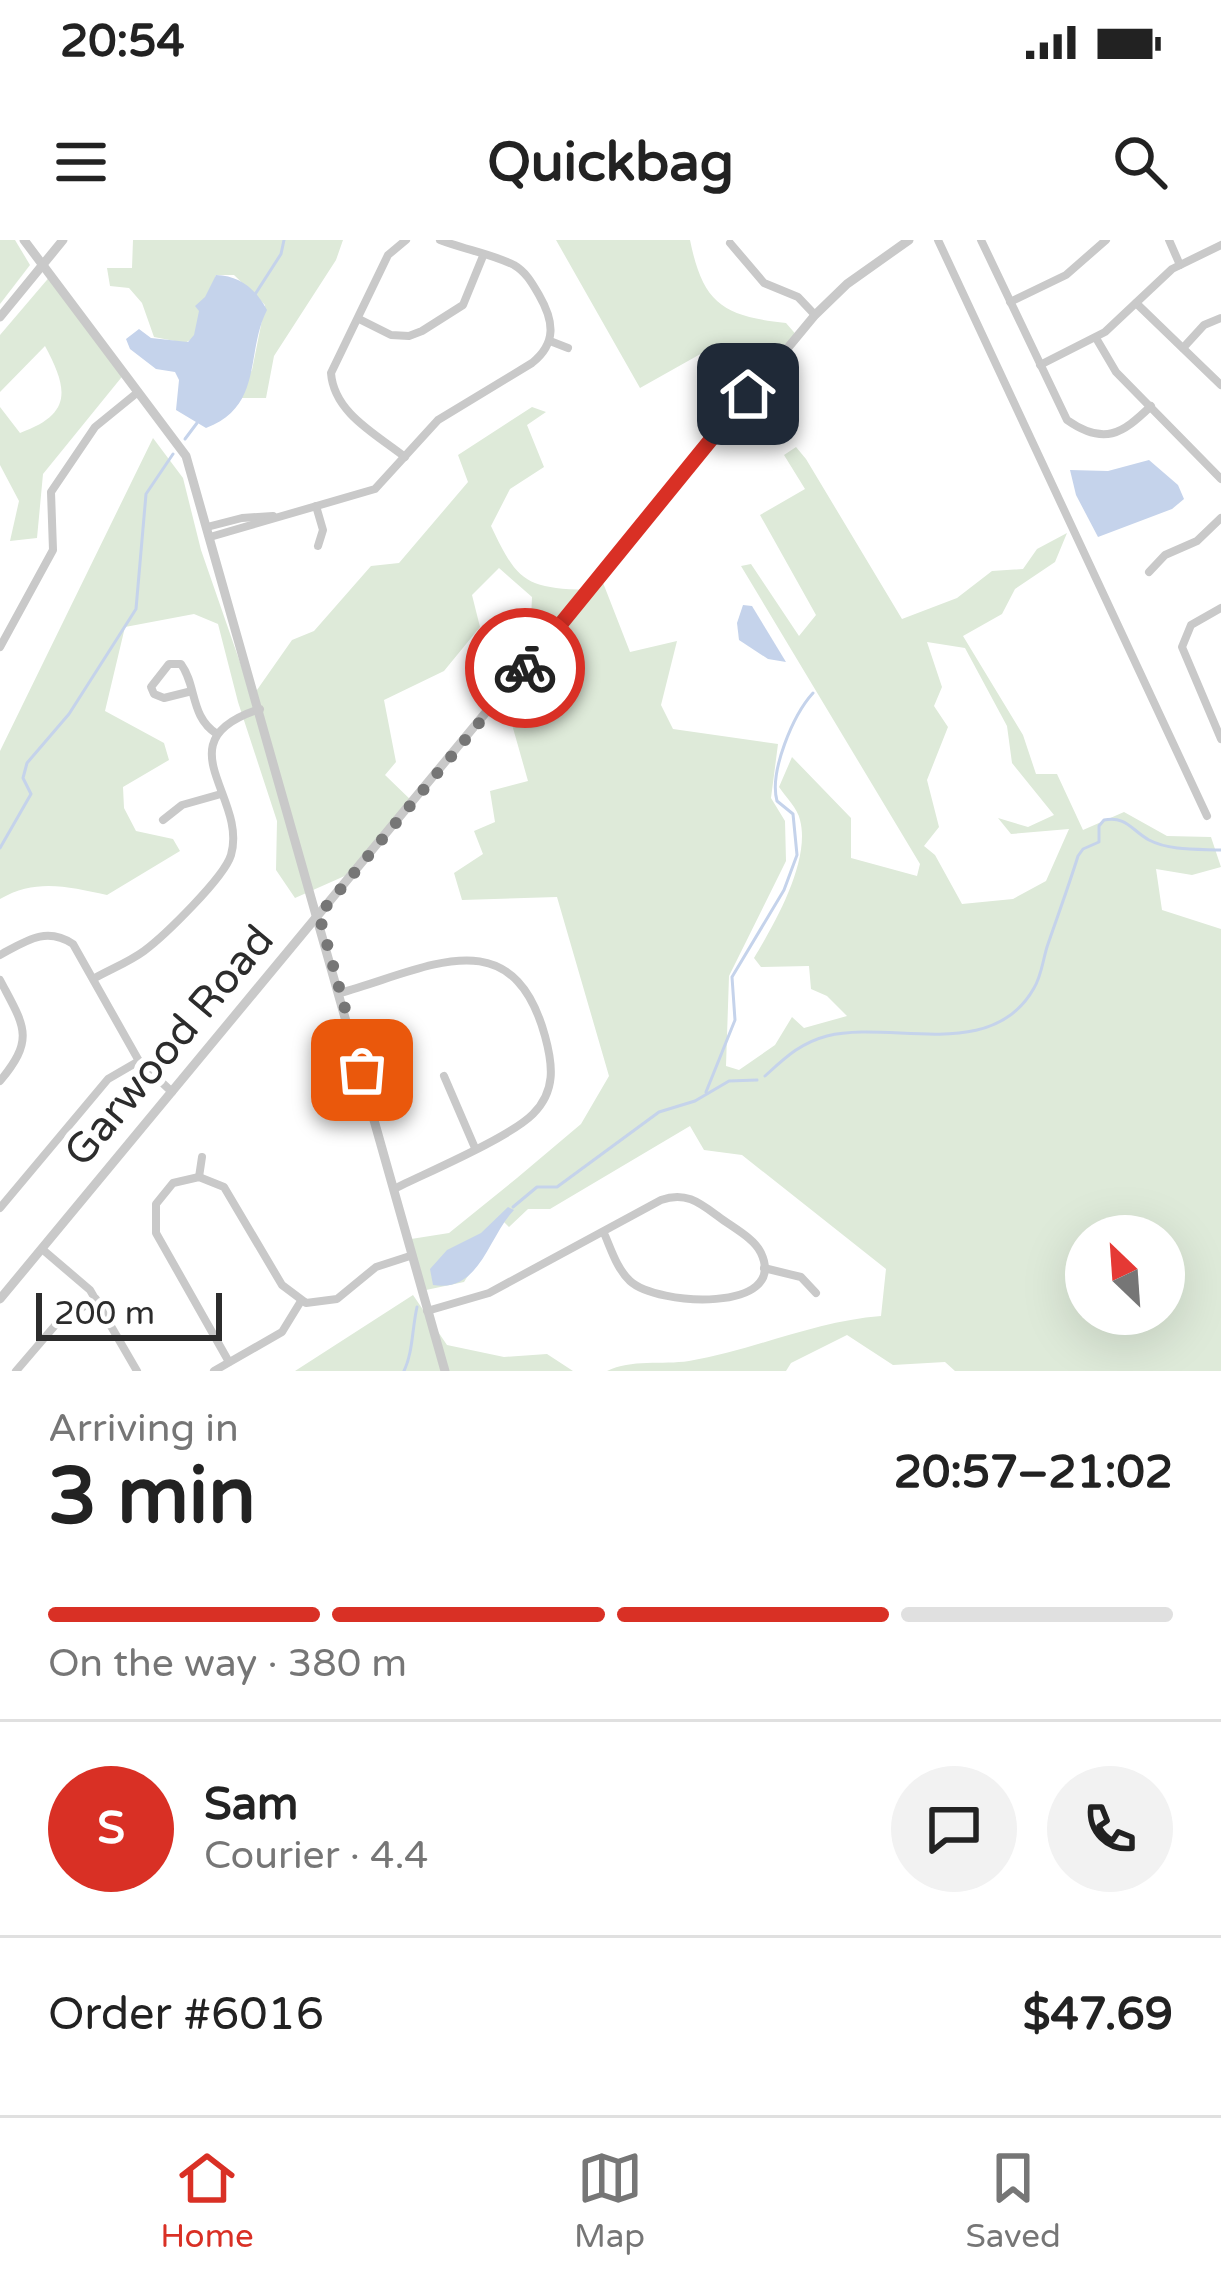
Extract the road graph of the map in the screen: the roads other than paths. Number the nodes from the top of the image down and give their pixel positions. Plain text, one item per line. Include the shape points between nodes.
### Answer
1 (24, 240) edge
2 (63, 240) edge
3 (406, 240) edge
4 (440, 240) edge
5 (909, 240) edge
6 (938, 240) edge
7 (1106, 240) edge
8 (1168, 240) edge
9 (985, 242) edge
10 (730, 243) dead end
11 (1221, 245) edge
12 (483, 256) junction
13 (44, 263) junction
14 (1180, 265) junction
15 (1010, 302) junction
16 (1136, 303) junction
17 (815, 315) junction
18 (0, 316) edge
19 (1221, 318) edge
20 (358, 319) junction
21 (1096, 338) junction
22 (550, 341) junction
23 (568, 348) dead end
24 (1183, 348) junction
25 (1040, 365) junction
26 (1221, 385) edge
27 (138, 392) junction
28 (1150, 406) junction
29 (405, 457) junction
30 (1221, 479) edge
31 (316, 506) junction
32 (1221, 518) edge
33 (208, 532) junction
34 (318, 546) dead end
35 (1149, 572) dead end
36 (1221, 608) edge
37 (0, 647) edge
38 (192, 691) junction
39 (260, 709) junction
40 (217, 734) junction
41 (1221, 739) edge
42 (221, 794) junction
43 (1207, 816) dead end
44 (163, 820) dead end
45 (319, 915) junction
46 (0, 955) edge
47 (95, 978) junction
48 (0, 980) edge
49 (340, 993) junction
50 (139, 1061) junction
51 (444, 1076) dead end
52 (0, 1081) edge
53 (172, 1092) junction
54 (475, 1148) junction
55 (202, 1157) dead end
56 (200, 1177) junction
57 (394, 1189) junction
58 (0, 1208) edge
59 (604, 1233) junction
60 (42, 1249) junction
61 (410, 1256) junction
62 (764, 1268) junction
63 (816, 1293) dead end
64 (0, 1299) edge
65 (96, 1299) junction
66 (301, 1301) junction
67 (427, 1312) junction
68 (229, 1362) junction
69 (16, 1371) edge
70 (137, 1371) edge
71 (214, 1371) edge
72 (445, 1371) edge

1 - 13 street
2 - 13 street
3 - 20 street via 388,255
4 - 12 street
5 - 17 street, Garwood Road
6 - 43 street
7 - 15 street via 1066,275
8 - 14 street
9 - 15 street
10 - 17 street via 764,283 799,297
11 - 14 street
12 - 20 street via 463,305 416,334 391,335
12 - 22 street via 528,277 549,315
13 - 18 street
13 - 27 street
14 - 16 street
15 - 25 street
16 - 21 street
16 - 24 street
17 - 45 street, Garwood Road
19 - 24 street
20 - 29 street via 334,362 333,390
21 - 25 street
21 - 28 street
22 - 23 street
22 - 29 street via 532,363 433,424
24 - 26 street
25 - 28 street via 1059,407 1080,429 1119,433
27 - 33 street via 186,456
27 - 37 street via 95,427 51,492 53,550
28 - 30 street
29 - 31 street via 375,489
31 - 33 street
31 - 34 street
32 - 35 street
33 - 39 street
36 - 41 street via 1191,625 1182,647
38 - 38 street via 175,662 151,690 164,698
38 - 40 street via 201,721
39 - 40 street
39 - 45 street
40 - 42 street via 212,758
42 - 44 street
42 - 47 street via 233,842 226,867 151,945
45 - 49 street
45 - 53 street, Garwood Road
46 - 47 street via 44,934 62,937
47 - 50 street
48 - 52 street via 24,1046
49 - 54 street via 469,960 498,965 522,982 551,1057 550,1086 527,1119
49 - 57 street
50 - 53 street
50 - 58 street via 108,1079
51 - 54 street
53 - 60 street, Garwood Road
54 - 57 street
55 - 56 street
56 - 66 street via 227,1190 282,1285
56 - 68 street via 163,1193 155,1226
57 - 61 street
59 - 62 street via 661,1200 687,1197 755,1245
59 - 62 street via 633,1284 693,1301 746,1292
59 - 67 street via 489,1293
60 - 64 street, Garwood Road
60 - 65 street
61 - 66 street via 376,1267 333,1301
61 - 67 street
62 - 63 street via 801,1277
65 - 69 street via 58,1322
65 - 70 street
66 - 68 street via 282,1332
67 - 72 street
68 - 71 street

